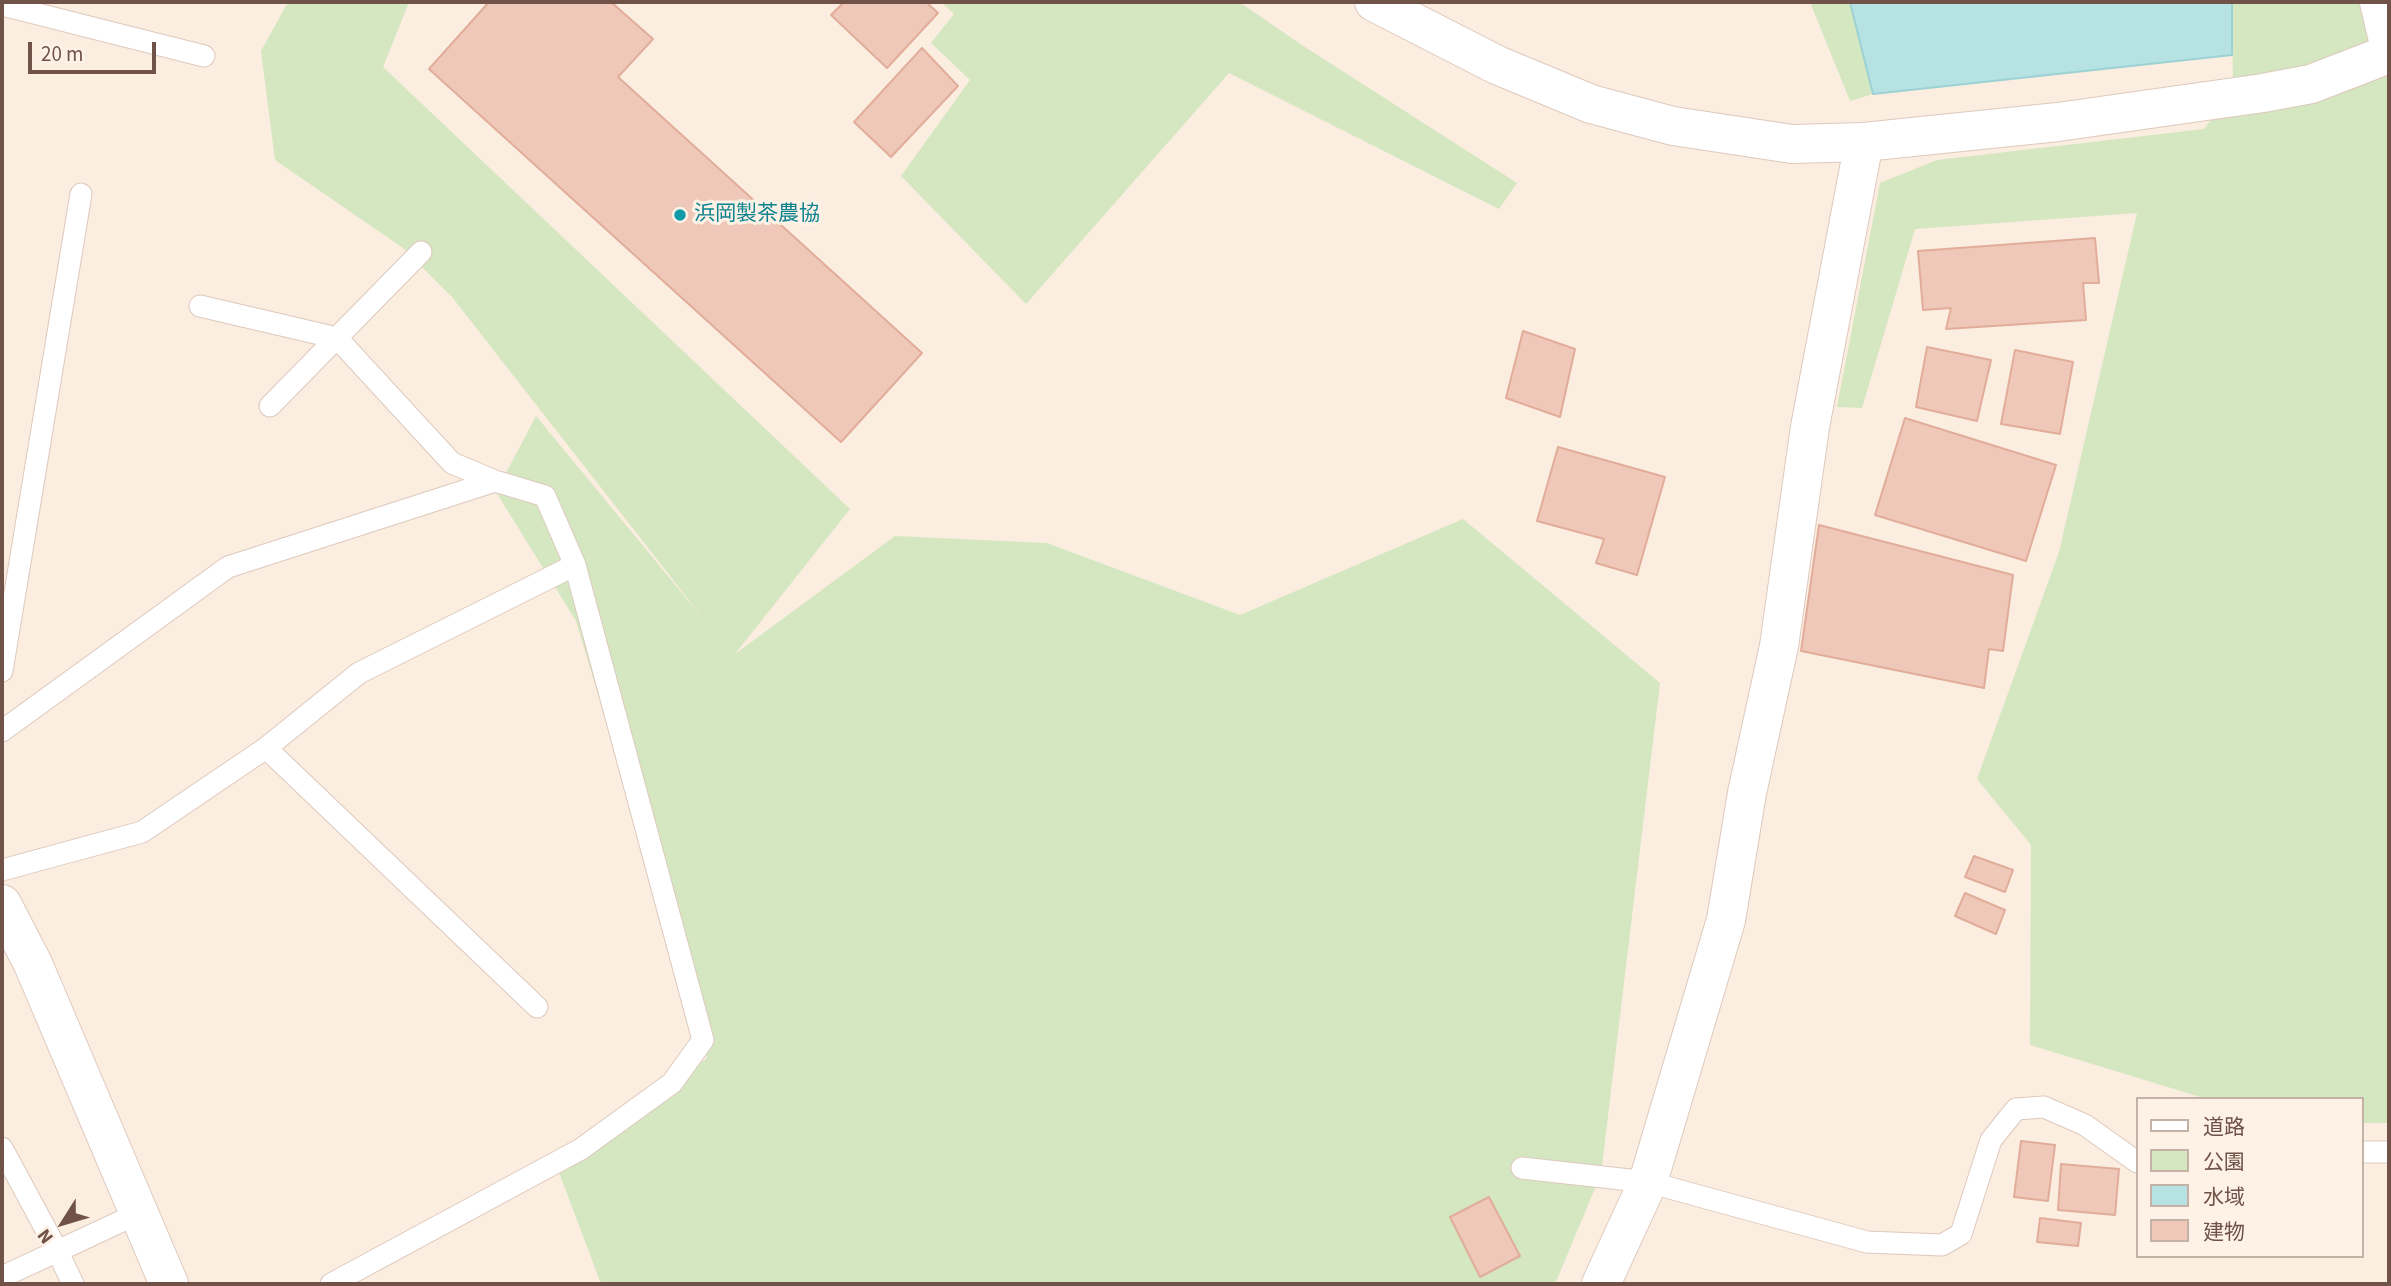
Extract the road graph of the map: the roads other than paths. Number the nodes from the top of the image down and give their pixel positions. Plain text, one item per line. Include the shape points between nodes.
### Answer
1 (1374, 2) edge
2 (2379, 2) edge
3 (2, 5) edge
4 (2389, 44) edge
5 (2389, 54) edge
6 (204, 56) dead end
7 (1864, 142) junction
8 (81, 194) dead end
9 (421, 252) dead end
10 (200, 306) dead end
11 (337, 338) junction
12 (270, 406) dead end
13 (495, 481) junction
14 (575, 565) junction
15 (2, 671) edge
16 (5, 725) edge
17 (266, 748) junction
18 (2, 870) edge
19 (2, 904) edge
20 (2, 936) edge
21 (33, 964) junction
22 (537, 1007) dead end
23 (2, 1148) edge
24 (2363, 1152) edge
25 (2389, 1152) edge
26 (2136, 1161) edge
27 (1522, 1168) dead end
28 (1647, 1182) junction
29 (139, 1213) junction
30 (58, 1252) junction
31 (2, 1277) edge
32 (72, 1284) edge
33 (169, 1284) edge
34 (331, 1284) edge
35 (1601, 1284) edge

1 - 7 street via 1497,65 1591,104 1673,126 1792,144
2 - 4 street
3 - 6 lane
5 - 7 street via 2311,84 2263,93 2059,122
7 - 28 street via 1810,427 1779,646 1747,793 1726,920
8 - 15 lane
9 - 11 lane
10 - 11 lane
11 - 12 lane
11 - 13 lane via 452,463
13 - 14 lane via 545,496
13 - 16 lane via 228,567
14 - 17 lane via 359,673
14 - 34 lane via 703,1040 672,1083 581,1149
17 - 18 lane via 142,832
17 - 22 lane
19 - 21 street
20 - 21 lane
21 - 29 street
23 - 30 lane
24 - 25 lane
26 - 28 lane via 2085,1125 2044,1107 2016,1109 1991,1140 1961,1234 1942,1245 1867,1241
27 - 28 lane
28 - 35 street
29 - 30 lane
29 - 33 street
30 - 31 lane
30 - 32 lane

